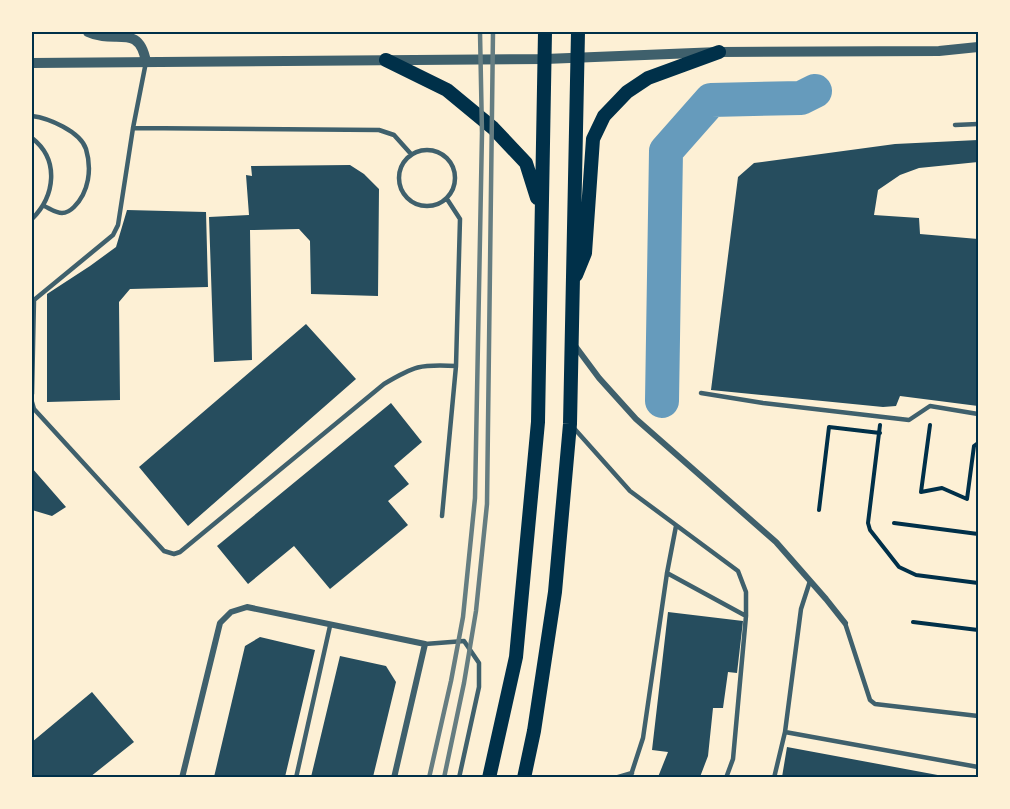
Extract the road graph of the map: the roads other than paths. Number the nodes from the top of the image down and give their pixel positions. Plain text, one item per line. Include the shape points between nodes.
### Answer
1 (88, 32) edge
2 (545, 32) edge
3 (578, 32) edge
4 (978, 47) edge
5 (719, 52) junction
6 (577, 58) junction
7 (545, 59) junction
8 (386, 60) junction
9 (146, 62) junction
10 (32, 63) edge
11 (32, 116) edge
12 (955, 124) dead end
13 (978, 124) edge
14 (133, 128) junction
15 (32, 138) edge
16 (411, 154) junction
17 (447, 199) junction
18 (44, 206) junction
19 (541, 208) junction
20 (32, 219) edge
21 (573, 284) junction
22 (571, 340) junction
23 (456, 366) junction
24 (701, 393) dead end
25 (32, 394) edge
26 (32, 402) edge
27 (978, 414) edge
28 (570, 424) junction
29 (442, 516) dead end
30 (676, 526) junction
31 (667, 573) junction
32 (810, 582) junction
33 (747, 616) junction
34 (844, 623) joint
35 (330, 626) junction
36 (425, 644) junction
37 (978, 716) edge
38 (785, 732) junction
39 (978, 766) edge
40 (631, 775) edge
41 (182, 777) edge
42 (296, 777) edge
43 (394, 777) edge
44 (459, 777) edge
45 (489, 777) edge
46 (524, 777) edge
47 (615, 777) edge
48 (726, 777) edge
49 (774, 777) edge

1 - 9 street via 140,42
2 - 7 main road
3 - 6 main road
4 - 5 street
5 - 6 street
5 - 21 main road via 648,78 627,92 604,116 593,139 585,253
6 - 7 street
6 - 21 main road
7 - 8 street
7 - 19 main road
8 - 9 street
8 - 19 main road via 447,90 493,128 526,162
9 - 10 street
9 - 14 lane
11 - 18 lane via 45,117 65,128 86,149 88,183 78,203 62,213
12 - 13 lane
14 - 16 lane via 379,130 394,135
14 - 25 lane via 118,225 113,235 34,300
15 - 18 lane via 47,158 51,174
16 - 17 lane via 429,149 447,157 456,183
16 - 17 lane via 400,169 400,188 405,196 420,206
17 - 23 lane via 460,219
18 - 20 lane
19 - 45 main road via 537,433 516,657
21 - 22 main road
22 - 28 main road
22 - 32 street via 636,419 776,542
23 - 26 lane via 409,369 384,384 174,554 164,551
23 - 29 lane
24 - 27 lane via 909,420 930,406
28 - 30 lane via 630,491
28 - 46 main road via 555,592
30 - 31 lane
30 - 33 lane via 738,571 746,592
31 - 33 lane
31 - 40 lane via 643,738
32 - 34 street
32 - 38 lane via 801,609
33 - 48 lane via 733,759
34 - 37 lane via 870,700 875,704
35 - 36 street
35 - 41 street via 247,607 231,612 219,623
35 - 42 lane
36 - 43 street
36 - 44 lane via 464,641 479,663 479,687
38 - 39 lane
38 - 49 lane
40 - 47 lane

